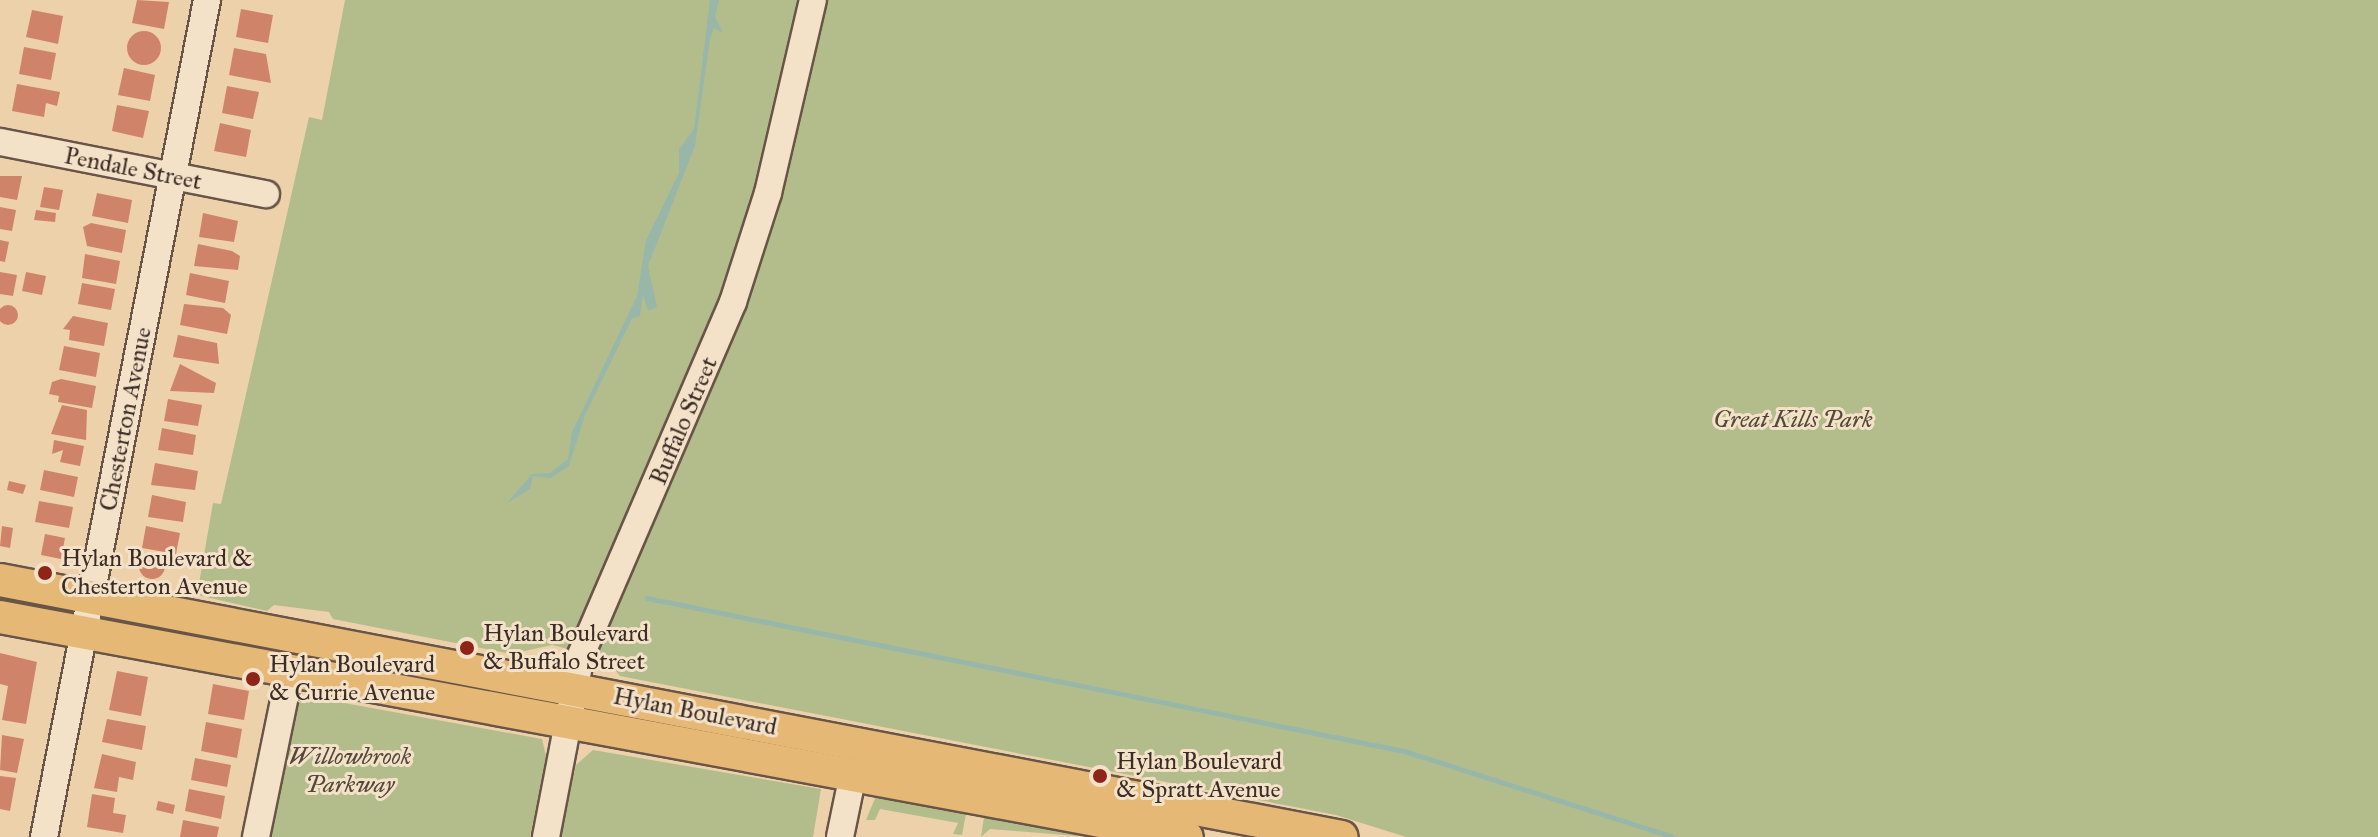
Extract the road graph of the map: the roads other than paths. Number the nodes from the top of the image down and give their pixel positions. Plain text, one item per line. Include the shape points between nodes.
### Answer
1 (207, 0) edge
2 (813, 0) edge
3 (0, 142) edge
4 (174, 177) junction
5 (266, 194) dead end
6 (0, 580) edge
7 (90, 597) junction
8 (0, 617) edge
9 (84, 633) junction
10 (290, 672) junction
11 (574, 688) junction
12 (567, 725) junction
13 (853, 774) junction
14 (1131, 832) edge
15 (44, 837) edge
16 (256, 837) edge
17 (546, 837) edge
18 (840, 837) edge
19 (1187, 837) edge
20 (1342, 837) edge

1 - 4 street, Chesterton Avenue
2 - 11 street, Buffalo Street via 768,193 733,302 691,412 599,607
3 - 4 street, Pendale Street
4 - 5 street, Pendale Street
4 - 7 street, Chesterton Avenue
6 - 7 main road, Hylan Boulevard
7 - 9 street, Chesterton Avenue
7 - 11 main road, Hylan Boulevard
8 - 9 main road, Hylan Boulevard
9 - 10 main road, Hylan Boulevard
9 - 15 street, Chesterton Avenue
10 - 12 main road, Hylan Boulevard
10 - 16 street
11 - 12 street, Buffalo Street
11 - 20 main road, Hylan Boulevard
12 - 13 main road, Hylan Boulevard
12 - 17 street, Buffalo Street
13 - 14 main road, Hylan Boulevard
13 - 18 street
14 - 19 main road, Hylan Boulevard

